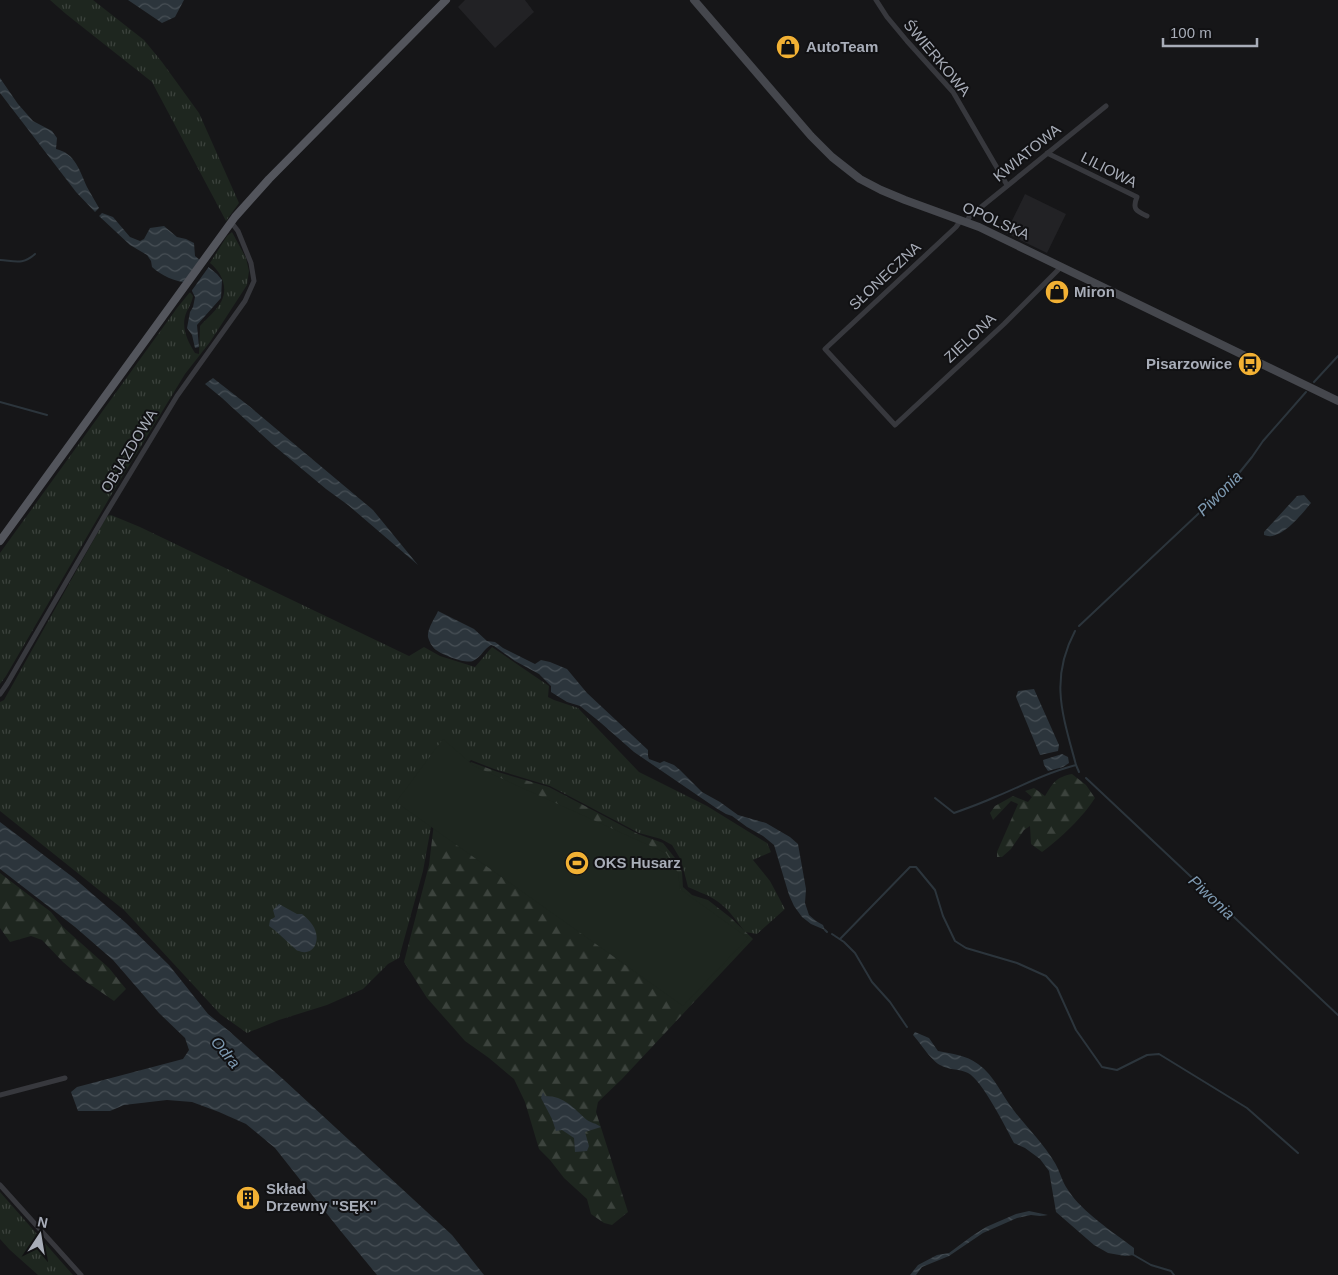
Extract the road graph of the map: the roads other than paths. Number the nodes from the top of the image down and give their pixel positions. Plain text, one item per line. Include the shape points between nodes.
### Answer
1 (446, 0) edge
2 (694, 0) edge
3 (876, 0) edge
4 (1106, 106) dead end
5 (1047, 153) junction
6 (1007, 185) junction
7 (1147, 216) dead end
8 (963, 221) junction
9 (232, 222) junction
10 (1061, 267) junction
11 (1338, 401) edge
12 (895, 425) joint
13 (1, 540) edge
14 (0, 694) edge
15 (65, 1078) dead end
16 (0, 1095) edge
17 (0, 1185) edge
18 (81, 1275) edge

1 - 9 main road via 269,179
2 - 8 main road, OPOLSKA via 832,157 880,190
3 - 6 street, ŚWIERKOWA via 907,41 953,92
4 - 5 street, KWIATOWA
5 - 6 street, KWIATOWA
5 - 7 street, LILIOWA via 1137,197 1135,208
6 - 8 street, KWIATOWA
8 - 10 main road, OPOLSKA
8 - 12 street, SŁONECZNA via 825,349
9 - 13 main road
9 - 14 street, OBJAZDOWA via 251,263 254,281 245,301 177,396
10 - 11 main road, OPOLSKA
10 - 12 street, ZIELONA
15 - 16 street
17 - 18 street

